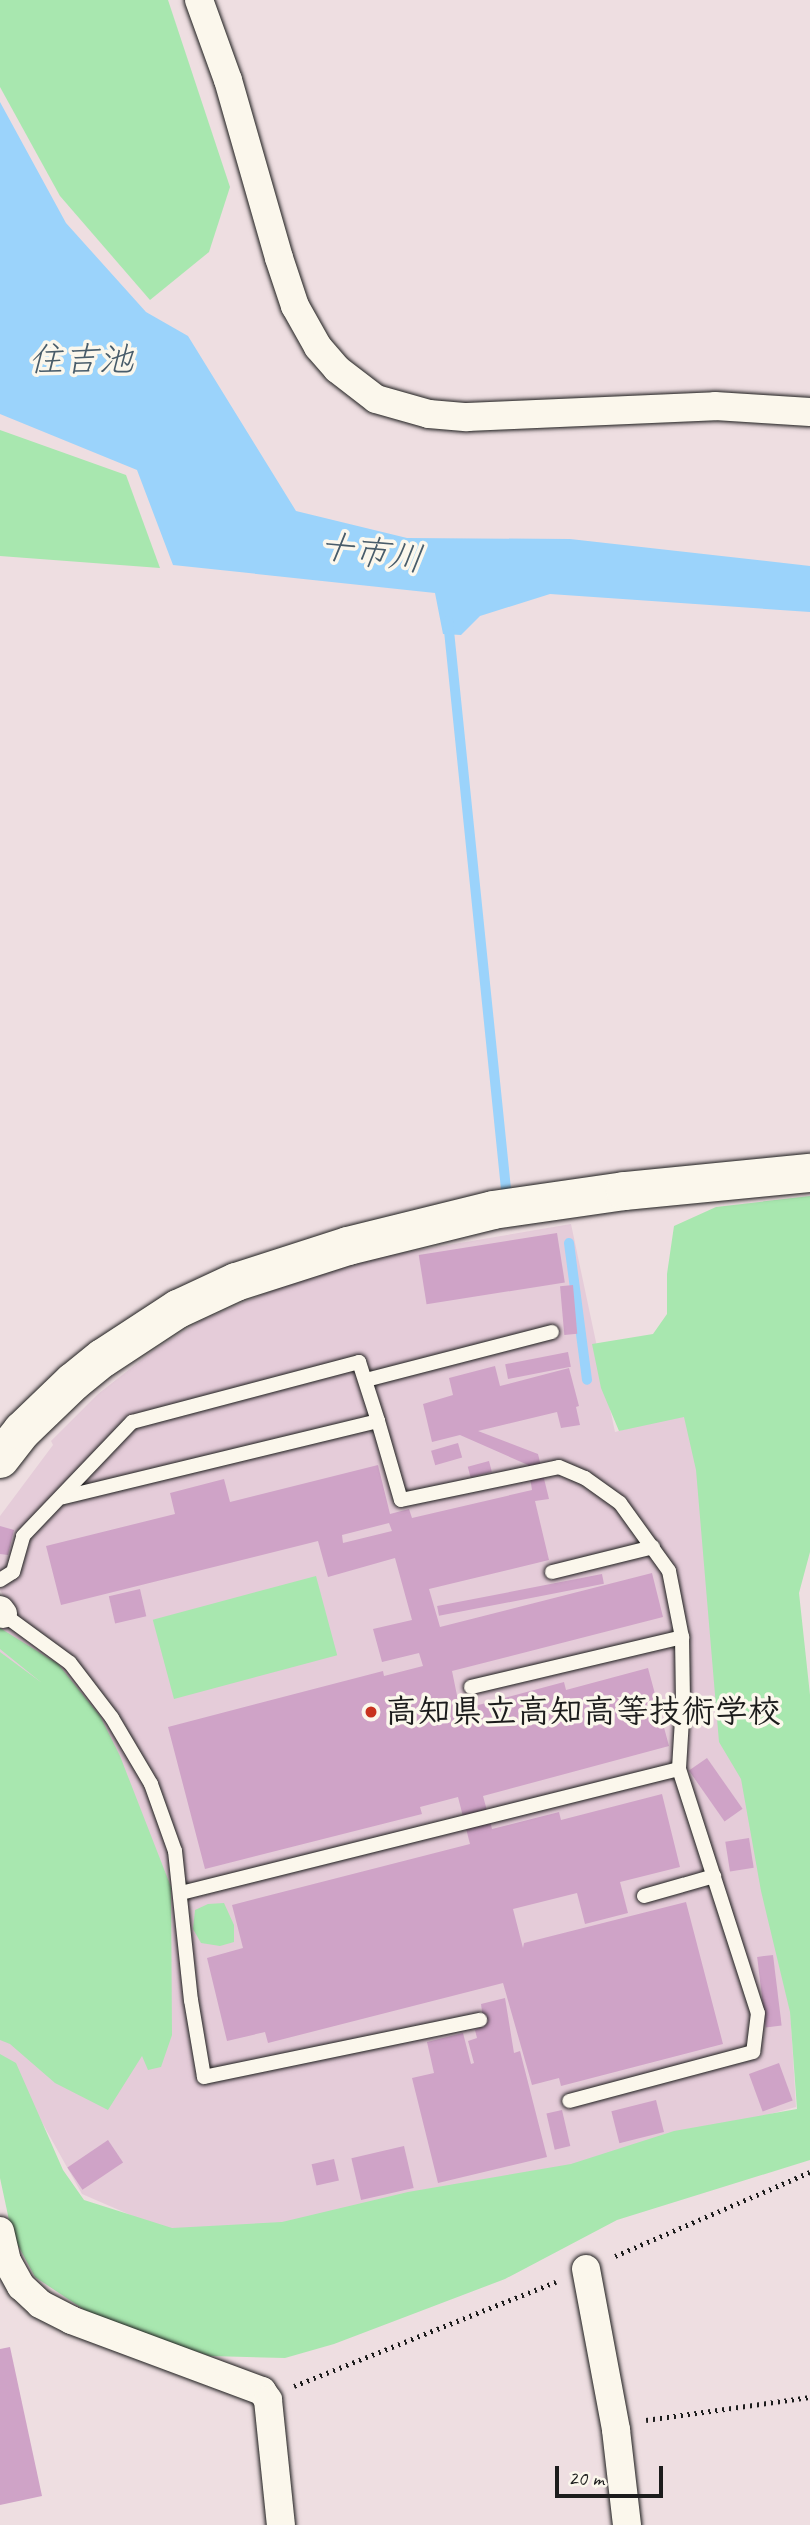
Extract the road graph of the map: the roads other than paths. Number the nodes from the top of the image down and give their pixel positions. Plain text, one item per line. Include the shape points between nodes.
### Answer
1 (199, 0) edge
2 (810, 412) edge
3 (810, 1173) edge
4 (552, 1332) dead end
5 (366, 1380) junction
6 (378, 1420) junction
7 (0, 1459) edge
8 (63, 1497) junction
9 (653, 1547) junction
10 (552, 1572) dead end
11 (0, 1580) edge
12 (1, 1612) edge
13 (682, 1637) junction
14 (471, 1687) dead end
15 (679, 1769) junction
16 (714, 1875) junction
17 (181, 1893) junction
18 (644, 1896) dead end
19 (480, 2020) dead end
20 (569, 2101) dead end
21 (0, 2231) edge
22 (586, 2269) road end
23 (281, 2525) edge
24 (627, 2525) edge

1 - 2 street via 229,80 295,306 318,347 337,369 376,399 429,414 467,417 715,405
3 - 7 street via 625,1191 494,1210 270,1270 178,1309 114,1350 73,1382
4 - 5 lane
5 - 6 lane
5 - 8 lane via 359,1362 132,1422
6 - 8 lane
6 - 9 lane via 401,1500 559,1467 585,1478 620,1503
8 - 11 lane via 23,1536 13,1572
9 - 10 lane
9 - 13 lane via 669,1571
12 - 17 lane via 70,1663 112,1718 151,1784 175,1852
13 - 14 lane
13 - 15 lane
15 - 16 lane
15 - 17 lane
16 - 18 lane
16 - 20 lane via 758,2013 753,2052
17 - 19 lane via 204,2077
21 - 23 street via 7,2262 21,2286 40,2304 267,2395
22 - 24 street via 616,2430

